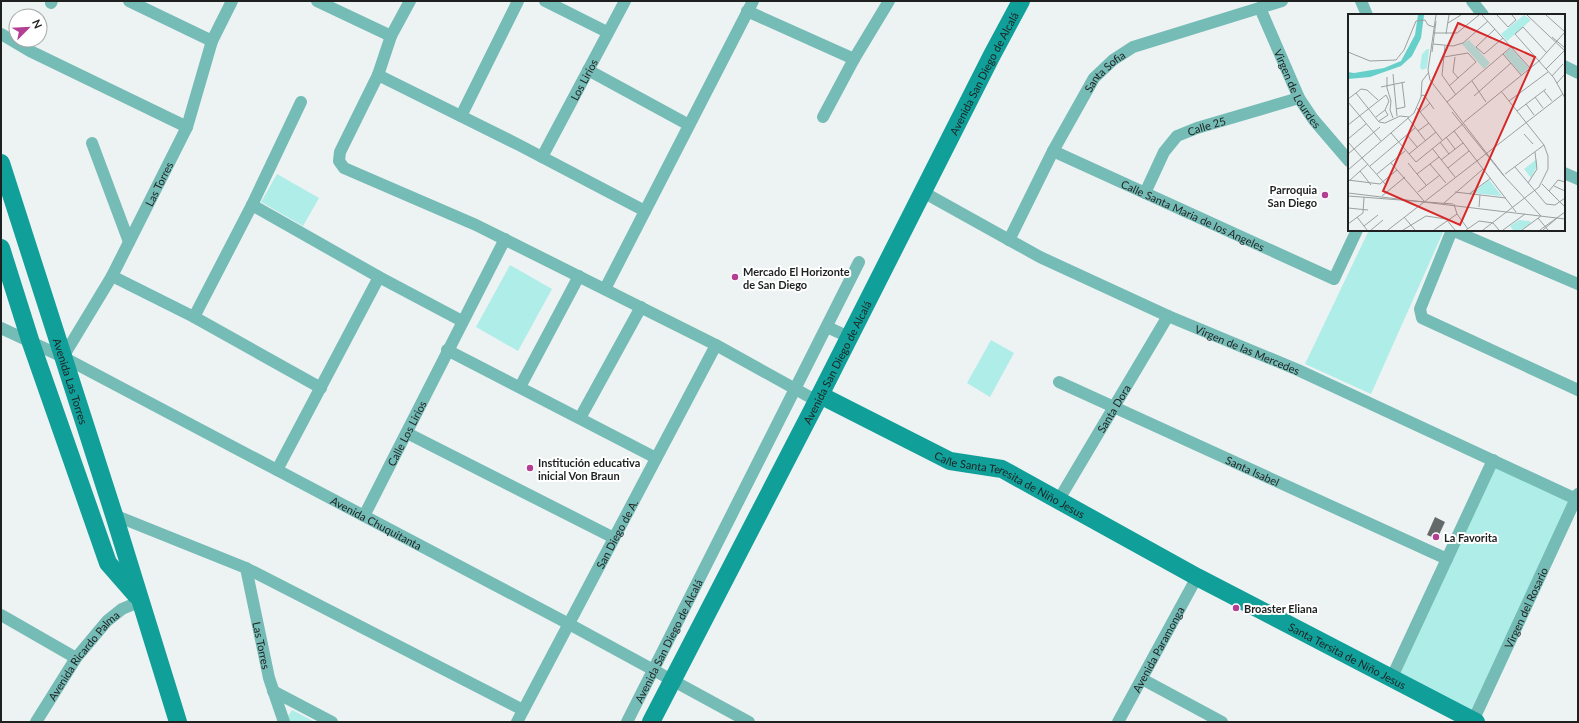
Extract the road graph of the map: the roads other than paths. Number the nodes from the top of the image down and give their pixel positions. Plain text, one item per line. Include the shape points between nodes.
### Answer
1 (128, 1) edge
2 (232, 1) edge
3 (317, 1) edge
4 (410, 1) edge
5 (518, 1) edge
6 (545, 1) edge
7 (625, 1) edge
8 (889, 1) edge
9 (1022, 1) edge
10 (1282, 1) edge
11 (1361, 1) edge
12 (1472, 1) edge
13 (750, 6) edge
14 (1260, 8) junction
15 (1367, 14) edge
16 (1482, 14) edge
17 (607, 32) junction
18 (1, 34) edge
19 (391, 36) junction
20 (212, 41) junction
21 (854, 59) junction
22 (1565, 66) edge
23 (588, 70) junction
24 (1578, 73) edge
25 (378, 75) junction
26 (1299, 98) junction
27 (301, 102) dead end
28 (461, 116) junction
29 (823, 117) dead end
30 (689, 125) junction
31 (187, 127) junction
32 (92, 143) dead end
33 (1053, 151) junction
34 (542, 157) junction
35 (1348, 160) edge
36 (1, 162) edge
37 (1565, 173) edge
38 (1578, 179) edge
39 (923, 192) junction
40 (1145, 193) junction
41 (252, 205) junction
42 (645, 211) junction
43 (1357, 231) edge
44 (1452, 231) edge
45 (1454, 231) edge
46 (505, 239) junction
47 (1009, 240) junction
48 (129, 242) junction
49 (1, 248) edge
50 (859, 262) dead end
51 (112, 276) junction
52 (579, 276) junction
53 (379, 277) junction
54 (1578, 284) edge
55 (605, 289) junction
56 (641, 308) junction
57 (1168, 316) junction
58 (194, 317) junction
59 (462, 321) junction
60 (827, 327) junction
61 (1, 328) edge
62 (850, 337) junction
63 (31, 343) junction
64 (716, 346) junction
65 (447, 350) junction
66 (63, 358) junction
67 (1059, 382) dead end
68 (520, 387) junction
69 (321, 388) junction
70 (796, 390) junction
71 (1578, 390) edge
72 (819, 398) junction
73 (1113, 407) junction
74 (580, 418) junction
75 (407, 433) junction
76 (656, 458) junction
77 (1493, 460) junction
78 (278, 470) junction
79 (1577, 497) edge
80 (1058, 501) junction
81 (114, 516) junction
82 (364, 516) junction
83 (614, 538) junction
84 (1447, 560) junction
85 (246, 568) junction
86 (1197, 577) junction
87 (141, 601) junction
88 (1, 615) edge
89 (569, 624) junction
90 (76, 658) junction
91 (654, 671) junction
92 (1392, 678) junction
93 (1142, 679) junction
94 (672, 681) junction
95 (273, 691) junction
96 (523, 710) junction
97 (1474, 721) edge
98 (36, 722) edge
99 (178, 722) edge
100 (284, 722) edge
101 (332, 722) edge
102 (517, 722) edge
103 (627, 722) edge
104 (651, 722) edge
105 (750, 722) edge
106 (1118, 722) edge
107 (1222, 722) edge

1 - 20 street
2 - 20 street, Las Torres
3 - 19 street
4 - 19 street
5 - 28 street
6 - 17 street
7 - 17 street, Los Lirios
8 - 21 street
9 - 39 street, Avenida San Diego de Alcalá
10 - 14 street, Santa Sofia
11 - 15 street
12 - 16 street
13 - 21 street
13 - 30 street
14 - 26 street, Virgen de Lourdes
14 - 33 street, Santa Sofia via 1134,47 1113,60 1094,78
17 - 23 street, Los Lirios
18 - 31 street
19 - 25 street
20 - 31 street, Las Torres
21 - 29 street
22 - 24 street
23 - 30 street
23 - 34 street, Los Lirios
25 - 28 street
25 - 46 street via 340,152 339,161 344,168
26 - 35 street, Virgen de Lourdes via 1313,119
26 - 40 street, Calle 25 via 1177,136 1164,152
27 - 41 street
28 - 34 street
30 - 42 street
31 - 48 street, Las Torres
32 - 48 street
33 - 40 street, Calle Santa Maria de los Angeles
33 - 47 street, Santa Sofia
34 - 42 street
36 - 66 street, Avenida Las Torres
37 - 38 street
39 - 47 street, Virgen de las Mercedes
39 - 62 street, Avenida San Diego de Alcalá
40 - 43 street, Calle Santa Maria de los Angeles via 1334,279
41 - 53 street
41 - 58 street
42 - 55 street
44 - 71 street via 1420,310 1422,318
45 - 54 street
46 - 52 street
46 - 59 street, Calle Los Lirios
47 - 57 street, Virgen de las Mercedes
48 - 51 street, Las Torres
49 - 63 street, Avenida Las Torres
50 - 60 street, Avenida San Diego de Alcalá
51 - 58 street
51 - 66 street, Las Torres
52 - 55 street
52 - 68 street
53 - 59 street
53 - 69 street
55 - 56 street
56 - 64 street
56 - 74 street
57 - 73 street, Santa Dora
57 - 77 street, Virgen de las Mercedes via 1306,373
58 - 69 street
59 - 65 street, Calle Los Lirios
60 - 62 street
60 - 70 street, Avenida San Diego de Alcalá
61 - 63 street, Avenida Chuquitanta
62 - 72 street, Avenida San Diego de Alcalá
63 - 66 street, Avenida Chuquitanta
63 - 87 street, Avenida Las Torres via 108,563
64 - 70 street
64 - 76 street, San Diego de A.
65 - 68 street
65 - 75 street, Calle Los Lirios
66 - 78 street, Avenida Chuquitanta
66 - 81 street, Avenida Las Torres
67 - 73 street, Santa Isabel
68 - 74 street
69 - 78 street
70 - 72 street
70 - 91 street, Avenida San Diego de Alcalá
72 - 80 street, Calle Santa Teresita de Niño Jesus via 950,461 1002,469
72 - 94 street, Avenida San Diego de Alcalá
73 - 80 street, Santa Dora
73 - 84 street, Santa Isabel
74 - 76 street
75 - 82 street, Calle Los Lirios
75 - 83 street
76 - 83 street, San Diego de A.
77 - 79 street, Virgen de las Mercedes
77 - 84 street
78 - 82 street, Avenida Chuquitanta
79 - 97 street, Virgen del Rosario
80 - 86 street, Calle Santa Teresita de Niño Jesus
81 - 85 street
81 - 87 street, Avenida Las Torres
82 - 89 street, Avenida Chuquitanta
83 - 89 street, San Diego de A.
84 - 92 street
85 - 95 street, Las Torres via 268,678
85 - 96 street
86 - 92 street, Santa Tersita de Niño Jesus
86 - 93 street, Avenida Paramonga
87 - 90 street, Avenida Ricardo Palma via 116,613
87 - 99 street, Avenida Las Torres
88 - 90 street
89 - 91 street, Avenida Chuquitanta
89 - 96 street, San Diego de A.
90 - 98 street, Avenida Ricardo Palma
91 - 94 street, Avenida Chuquitanta
91 - 103 street, Avenida San Diego de Alcalá
92 - 97 street, Santa Tersita de Niño Jesus
93 - 106 street, Avenida Paramonga
93 - 107 street
94 - 104 street, Avenida San Diego de Alcalá
94 - 105 street, Avenida Chuquitanta
95 - 100 street, Las Torres
95 - 101 street
96 - 102 street, San Diego de A.

